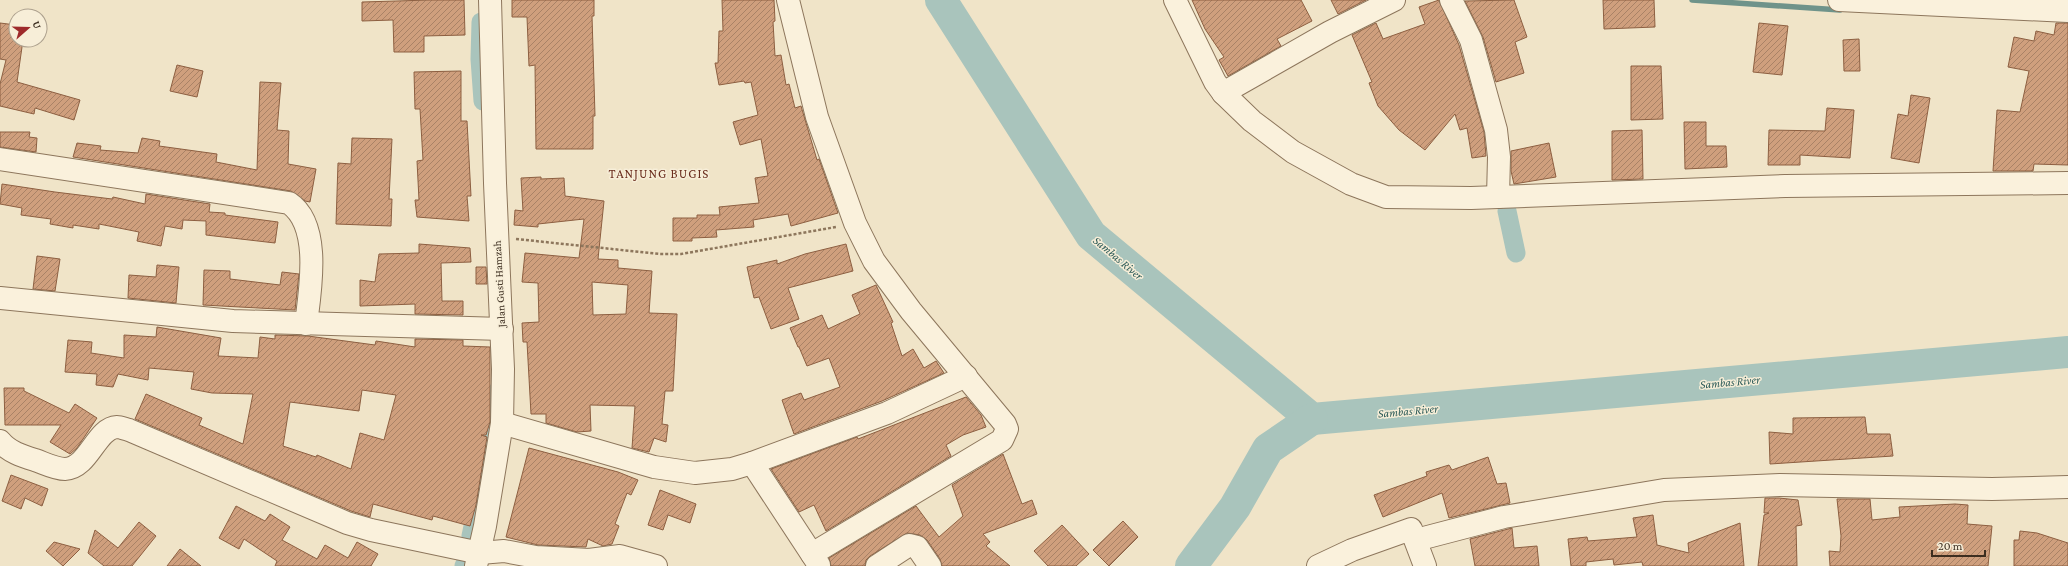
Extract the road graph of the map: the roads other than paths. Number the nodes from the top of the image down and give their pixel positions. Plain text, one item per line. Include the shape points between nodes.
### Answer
1 (490, 0) edge
2 (788, 0) edge
3 (1175, 0) edge
4 (1394, 0) edge
5 (1451, 0) edge
6 (1838, 0) edge
7 (2068, 11) edge
8 (1223, 93) junction
9 (0, 159) edge
10 (2068, 182) edge
11 (1498, 197) junction
12 (0, 298) edge
13 (306, 324) junction
14 (502, 330) junction
15 (966, 376) junction
16 (502, 423) junction
17 (0, 441) edge
18 (752, 463) junction
19 (2068, 487) edge
20 (1416, 540) junction
21 (478, 559) edge
22 (816, 560) edge
23 (656, 566) edge
24 (877, 566) edge
25 (930, 566) edge
26 (1318, 566) edge
27 (1425, 566) edge

1 - 14 street, Jalan Gusti Hamzah
2 - 15 street via 816,117 856,223 874,261 911,311
3 - 8 street via 1215,82
4 - 8 street via 1330,32
5 - 11 street via 1471,40 1496,130
6 - 7 street
8 - 11 street via 1252,121 1293,152 1366,191 1397,198
9 - 13 street via 288,203 298,211 303,221 310,249 311,272
10 - 11 street via 1786,186
12 - 13 street via 174,316
13 - 14 street
14 - 16 street, Jalan Gusti Hamzah
15 - 18 street via 887,413
15 - 22 street via 1004,424 1006,434 1002,440
16 - 18 street via 654,467 695,473 732,469
16 - 21 street, Jalan Gusti Hamzah
17 - 21 street via 22,456 65,469 74,466 86,456 101,436 117,427 347,523
18 - 22 street
19 - 20 street via 1992,489 1780,485 1664,490 1504,516
20 - 26 street via 1411,529 1352,550
20 - 27 street
21 - 23 street via 504,551 536,557 589,560 620,556
24 - 25 street via 909,545 917,547

